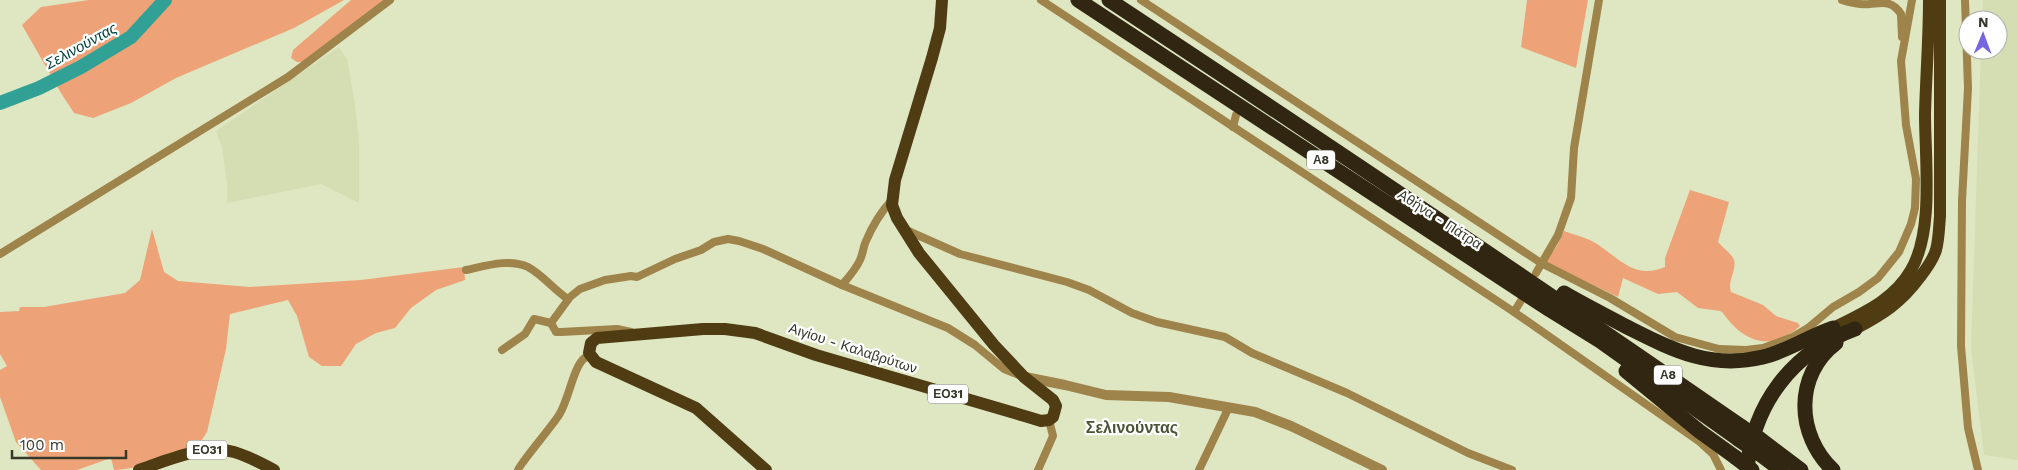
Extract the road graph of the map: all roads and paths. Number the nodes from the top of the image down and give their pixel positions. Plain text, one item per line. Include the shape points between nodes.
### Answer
1 (390, 0) edge
2 (942, 0) edge
3 (1041, 0) edge
4 (1078, 0) edge
5 (1109, 0) edge
6 (1141, 0) edge
7 (1599, 0) edge
8 (1842, 0) edge
9 (1912, 0) edge
10 (1929, 0) edge
11 (1940, 0) edge
12 (1965, 0) edge
13 (1901, 60) junction
14 (1247, 70) junction
15 (1243, 84) dead end
16 (1236, 115) dead end
17 (1233, 127) junction
18 (891, 201) junction
19 (903, 229) junction
20 (0, 254) edge
21 (1501, 261) junction
22 (1542, 263) junction
23 (466, 270) dead end
24 (1536, 273) dead end
25 (842, 284) junction
26 (568, 299) junction
27 (1522, 299) dead end
28 (1514, 312) junction
29 (551, 323) junction
30 (1834, 328) junction
31 (1855, 329) junction
32 (642, 335) junction
33 (1600, 341) junction
34 (502, 350) dead end
35 (590, 356) junction
36 (1024, 377) junction
37 (1229, 407) junction
38 (1049, 420) junction
39 (1740, 433) junction
40 (1759, 446) junction
41 (1738, 464) edge
42 (1367, 467) edge
43 (140, 470) edge
44 (274, 470) edge
45 (518, 470) edge
46 (766, 470) edge
47 (1038, 470) edge
48 (1199, 470) edge
49 (1382, 470) edge
50 (1512, 470) edge
51 (1721, 470) edge
52 (1747, 470) edge
53 (1752, 470) edge
54 (1781, 470) edge
55 (1802, 470) edge
56 (1833, 470) edge
57 (1978, 470) edge

1 - 20 street via 288,77
2 - 18 main road via 940,28
3 - 17 street
4 - 33 highway, Αθήνα - Πάτρα / Α8
5 - 21 highway, Αθήνα - Πάτρα / Α8
6 - 14 street
7 - 22 street via 1574,148 1571,198 1558,235
8 - 13 street via 1861,4 1891,3 1898,8 1902,21
9 - 13 street
10 - 30 main road via 1926,214 1922,244 1911,271 1892,294
11 - 31 main road via 1940,216 1937,248 1928,266 1898,303
12 - 57 street via 1968,88 1962,200 1961,346 1966,410
13 - 22 street via 1906,125 1916,179 1915,208 1906,237 1899,252 1878,278 1843,299 1808,328 1762,348 1719,349 1694,343 1675,337
14 - 15 street
14 - 22 street
16 - 17 street
17 - 28 street
18 - 19 main road
18 - 25 street via 870,232 860,261
19 - 36 main road via 994,345
19 - 50 street via 960,254 1067,282 1157,322 1225,337 1252,353 1347,393 1468,453
21 - 30 highway via 1533,273 1577,301 1666,347 1697,358 1731,361 1764,357
21 - 39 highway, Αθήνα - Πάτρα / Α8
22 - 24 street
23 - 26 street via 517,264 527,267
25 - 26 street via 763,249 728,239 714,242 637,277 587,286
25 - 36 street via 948,328 1004,368
26 - 29 street
27 - 28 street
28 - 51 street via 1700,442 1713,454
29 - 32 street via 556,332 617,328
29 - 34 street via 534,319 525,334
30 - 41 highway via 1790,360 1766,389 1749,423
31 - 52 highway via 1812,351 1778,384 1755,427
31 - 56 highway via 1825,353 1813,371 1806,392 1804,414 1809,436 1820,456
32 - 35 main road, Αιγίου - Καλαβρύτων / ΕΟ31 via 597,338 590,345
32 - 38 main road, Αιγίου - Καλαβρύτων / ΕΟ31 via 725,328 755,332 816,355 1041,421
33 - 39 highway, Αθήνα - Πάτρα / Α8
33 - 41 highway via 1621,367
35 - 45 street via 578,365 567,401
35 - 46 main road via 596,362 696,408
36 - 37 street via 1106,395 1169,397
36 - 38 main road via 1053,400 1056,406
37 - 42 street via 1259,413 1284,423
37 - 48 street
38 - 47 street via 1053,436
39 - 40 highway, Αθήνα - Πάτρα / Α8, bridge
40 - 54 highway, Αθήνα - Πάτρα / Α8
40 - 55 highway, Αθήνα - Πάτρα / Α8
41 - 53 highway, bridge
42 - 49 street
43 - 44 main road, ΕΟ31 via 195,453 218,450 242,455

